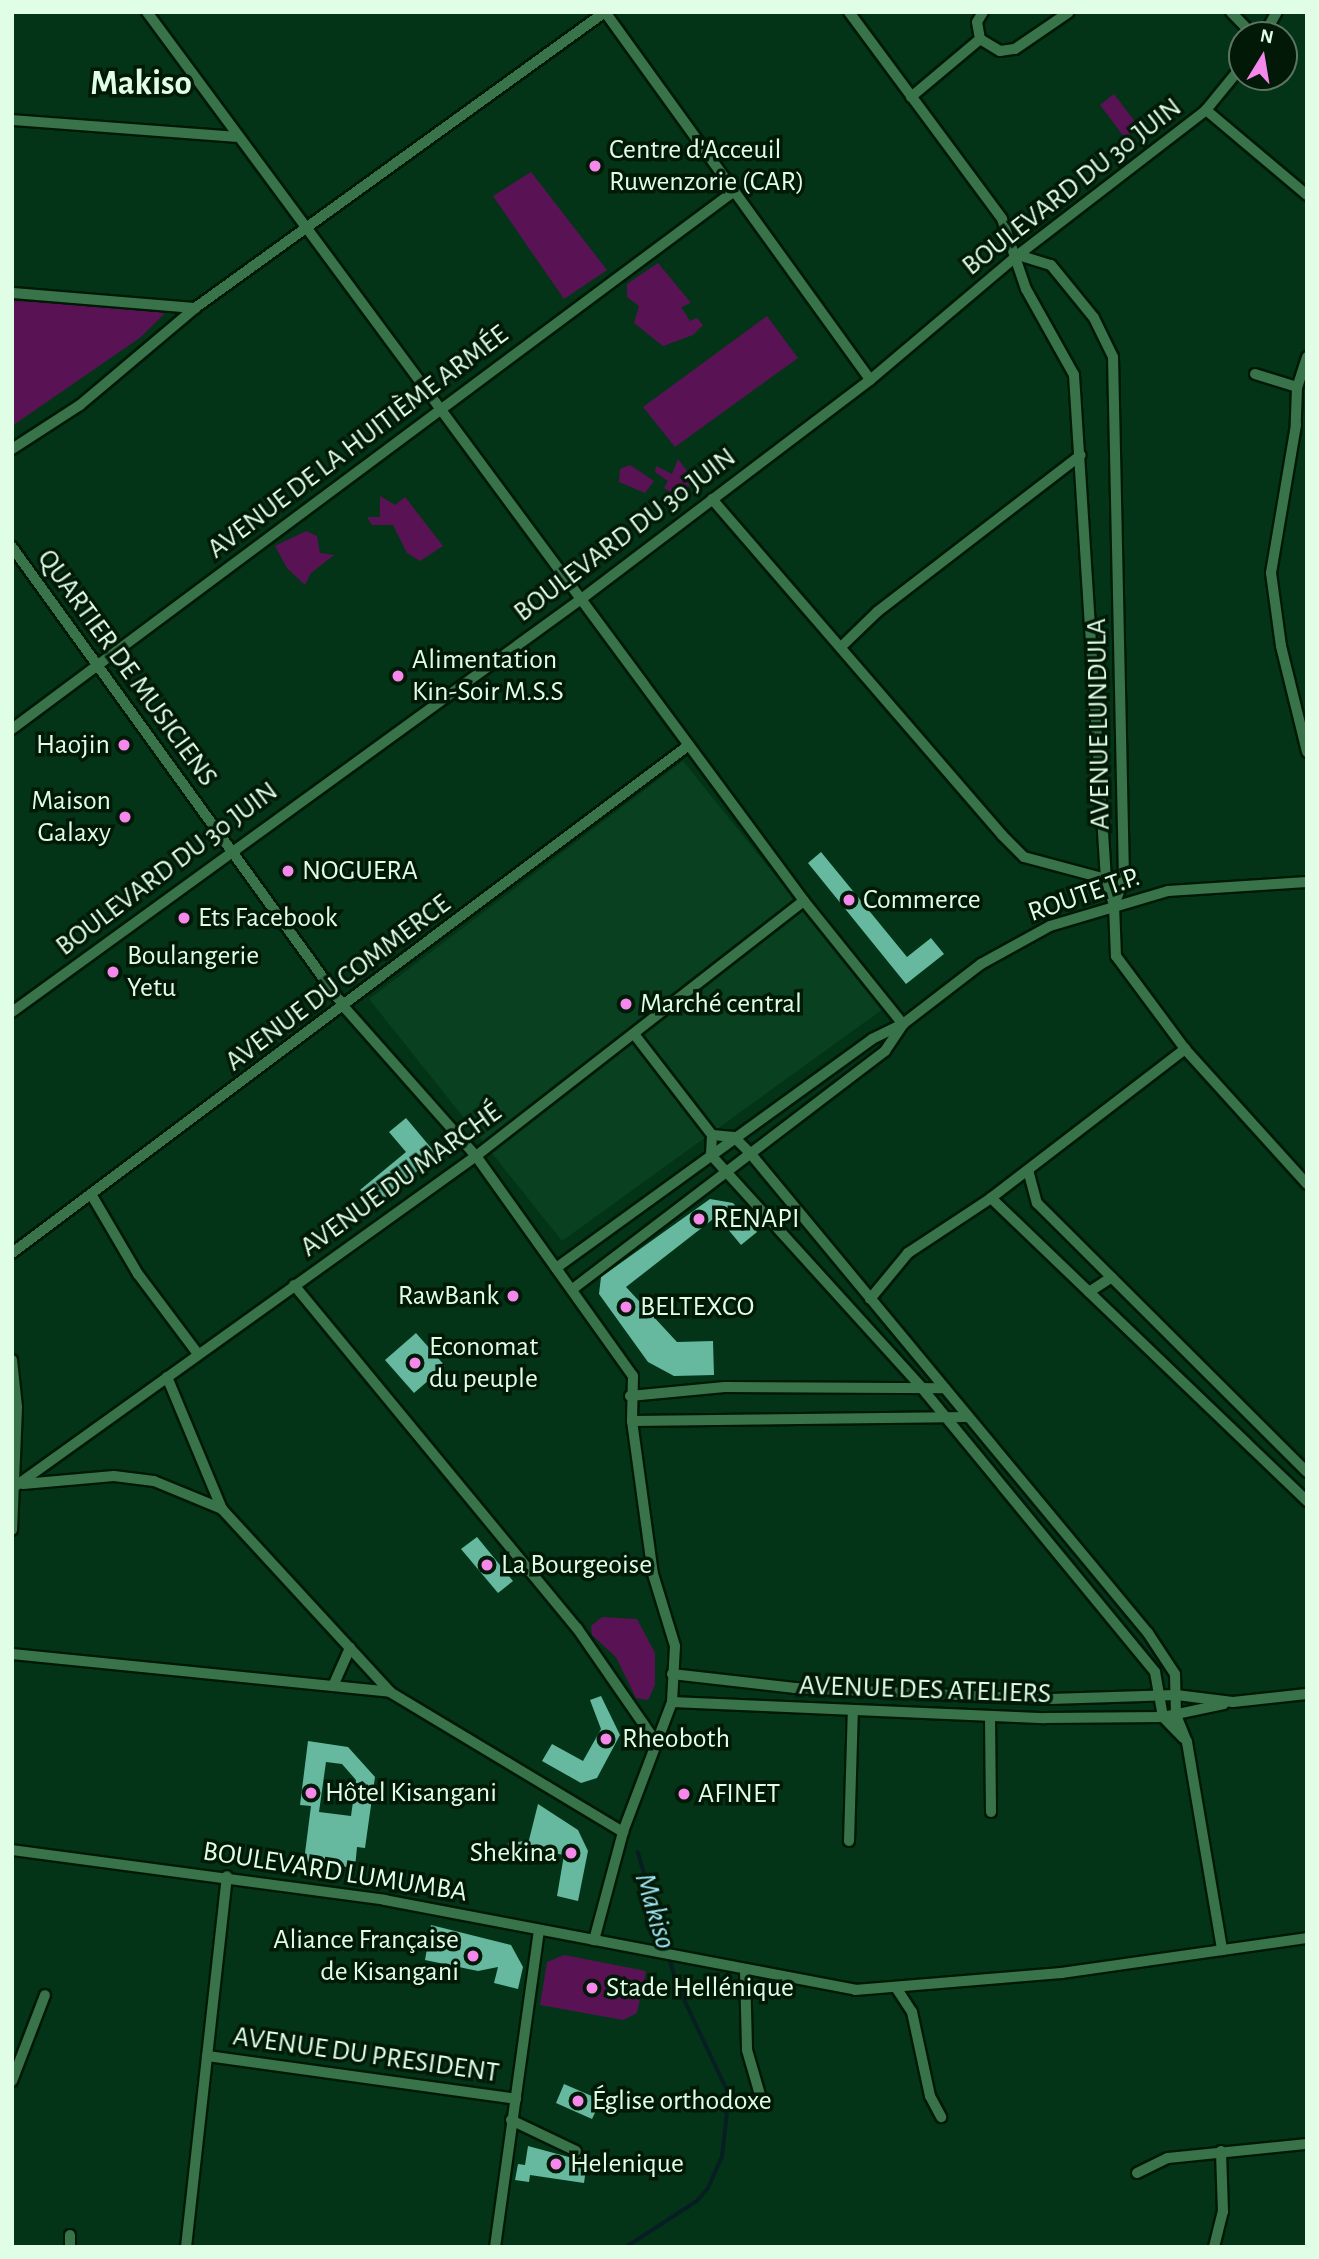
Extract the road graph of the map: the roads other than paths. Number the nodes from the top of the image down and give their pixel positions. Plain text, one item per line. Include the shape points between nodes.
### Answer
1 (147, 12) edge
2 (605, 12) edge
3 (849, 12) edge
4 (983, 12) edge
5 (1069, 12) edge
6 (980, 39) junction
7 (1228, 83) edge
8 (911, 97) junction
9 (1206, 110) junction
10 (12, 120) edge
11 (236, 137) junction
12 (733, 192) junction
13 (1307, 195) edge
14 (307, 228) junction
15 (1018, 255) junction
16 (12, 293) edge
17 (195, 308) junction
18 (1307, 357) edge
19 (1255, 374) dead end
20 (870, 380) junction
21 (1297, 387) junction
22 (438, 410) junction
23 (12, 449) edge
24 (1081, 455) junction
25 (712, 499) junction
26 (12, 547) edge
27 (580, 600) junction
28 (843, 645) junction
29 (99, 666) junction
30 (12, 729) edge
31 (689, 745) junction
32 (1307, 752) edge
33 (229, 850) junction
34 (1106, 879) junction
35 (1307, 882) edge
36 (804, 901) junction
37 (1114, 905) junction
38 (345, 1008) junction
39 (12, 1012) edge
40 (903, 1024) junction
41 (634, 1034) junction
42 (1185, 1049) junction
43 (712, 1135) junction
44 (734, 1137) junction
45 (750, 1153) junction
46 (711, 1155) junction
47 (476, 1156) junction
48 (1028, 1170) junction
49 (727, 1172) junction
50 (1307, 1184) edge
51 (91, 1194) junction
52 (991, 1198) junction
53 (12, 1253) edge
54 (556, 1268) junction
55 (1112, 1278) junction
56 (294, 1284) junction
57 (574, 1288) junction
58 (1090, 1292) junction
59 (870, 1299) junction
60 (198, 1354) junction
61 (12, 1360) edge
62 (167, 1377) junction
63 (921, 1387) junction
64 (945, 1388) junction
65 (630, 1396) junction
66 (942, 1416) junction
67 (968, 1417) junction
68 (632, 1421) junction
69 (1307, 1472) edge
70 (17, 1485) junction
71 (1307, 1501) edge
72 (222, 1509) junction
73 (12, 1530) edge
74 (350, 1648) junction
75 (12, 1654) edge
76 (672, 1674) junction
77 (333, 1686) junction
78 (390, 1692) junction
79 (1307, 1694) edge
80 (1176, 1695) junction
81 (1161, 1696) junction
82 (672, 1702) junction
83 (1233, 1702) junction
84 (853, 1710) junction
85 (1176, 1715) junction
86 (990, 1716) junction
87 (1163, 1717) junction
88 (654, 1739) junction
89 (1187, 1742) junction
90 (991, 1812) dead end
91 (623, 1832) junction
92 (849, 1841) dead end
93 (12, 1850) edge
94 (227, 1876) junction
95 (539, 1931) junction
96 (1307, 1938) edge
97 (594, 1940) junction
98 (1222, 1950) junction
99 (746, 1971) junction
100 (897, 1989) junction
101 (45, 1995) dead end
102 (207, 2056) junction
103 (12, 2081) edge
104 (516, 2099) junction
105 (763, 2105) dead end
106 (941, 2117) dead end
107 (511, 2120) junction
108 (1307, 2144) edge
109 (576, 2151) dead end
110 (1221, 2151) junction
111 (1137, 2173) dead end
112 (70, 2235) dead end
113 (70, 2247) edge
114 (186, 2247) edge
115 (495, 2247) edge
116 (1214, 2247) edge

1 - 11 street
2 - 12 street
2 - 14 street
3 - 8 street, AVENUE LUNDULA
4 - 6 street via 977,22
5 - 6 street via 1015,49 1000,51
6 - 8 street
7 - 9 street, BOULEVARD DU 30 JUIN
8 - 15 street, AVENUE LUNDULA via 1002,219
9 - 13 street
9 - 15 street, BOULEVARD DU 30 JUIN
10 - 11 street
11 - 14 street
12 - 20 street
12 - 22 street, AVENUE DE LA HUITIÈME ARMÉE
14 - 17 street
14 - 22 street
15 - 20 street, BOULEVARD DU 30 JUIN
15 - 24 street, AVENUE LUNDULA via 1026,289 1074,375
15 - 37 street, AVENUE LUNDULA via 1051,265 1094,318 1113,357 1124,879
16 - 17 street
17 - 23 street via 80,405
18 - 21 street
19 - 21 street
20 - 25 street, BOULEVARD DU 30 JUIN
21 - 32 street via 1296,425 1272,573 1281,646
22 - 27 street
22 - 29 street, AVENUE DE LA HUITIÈME ARMÉE
24 - 28 street via 877,612
24 - 34 street, AVENUE LUNDULA
25 - 27 street, BOULEVARD DU 30 JUIN
25 - 28 street
26 - 29 street, QUARTIER DE MUSICIENS
27 - 31 street
27 - 33 street, BOULEVARD DU 30 JUIN
28 - 34 street via 941,767 1024,857
29 - 30 street, AVENUE DE LA HUITIÈME ARMÉE
29 - 33 street, QUARTIER DE MUSICIENS
31 - 36 street
31 - 38 street, AVENUE DU COMMERCE
33 - 38 street, QUARTIER DE MUSICIENS
33 - 39 street, BOULEVARD DU 30 JUIN
34 - 37 street, AVENUE LUNDULA
35 - 37 street, ROUTE T.P. via 1168,891
36 - 40 street
36 - 41 street, AVENUE DU MARCHÉ
37 - 40 street, ROUTE T.P. via 1021,942 981,964
37 - 42 street via 1116,956
38 - 47 street, QUARTIER DE MUSICIENS
38 - 51 street, AVENUE DU COMMERCE
40 - 44 street, ROUTE T.P. via 872,1039
40 - 45 street, ROUTE T.P. via 886,1051
41 - 43 street
41 - 47 street, AVENUE DU MARCHÉ
42 - 48 street
42 - 50 street
43 - 44 street
43 - 46 street
44 - 45 street
44 - 46 street, ROUTE T.P.
45 - 49 street, ROUTE T.P.
45 - 59 street
46 - 49 street
46 - 54 street, ROUTE T.P.
47 - 54 street, QUARTIER DE MUSICIENS
47 - 56 street, AVENUE DU MARCHÉ
48 - 52 street
48 - 55 street via 1037,1203
49 - 57 street, ROUTE T.P.
49 - 63 street
51 - 53 street, AVENUE DU COMMERCE
51 - 60 street via 138,1274
52 - 58 street
52 - 59 street via 908,1253
54 - 57 street, QUARTIER DE MUSICIENS
55 - 58 street
55 - 69 street
56 - 60 street, AVENUE DU MARCHÉ
56 - 88 street via 577,1628
57 - 65 street, QUARTIER DE MUSICIENS via 633,1376
58 - 71 street
59 - 64 street
60 - 62 street, AVENUE DU MARCHÉ
61 - 70 street
62 - 70 street, AVENUE DU MARCHÉ
62 - 72 street
63 - 64 street
63 - 65 street via 725,1387
63 - 66 street
64 - 67 street
65 - 68 street, QUARTIER DE MUSICIENS
66 - 67 street
66 - 68 street
66 - 81 street via 1154,1672
67 - 80 street via 1148,1633 1175,1674
68 - 76 street, QUARTIER DE MUSICIENS via 653,1573 675,1646
70 - 72 street via 72,1475 114,1476 154,1482
70 - 73 street
72 - 74 street
74 - 77 street
74 - 78 street
75 - 77 street
76 - 81 street via 795,1688 1050,1699
76 - 82 street, QUARTIER DE MUSICIENS
77 - 78 street
78 - 91 street
79 - 83 street
80 - 81 street
80 - 83 street
80 - 85 street
81 - 87 street
82 - 84 street, AVENUE DES ATELIERS
82 - 88 street
83 - 85 street, AVENUE DES ATELIERS
84 - 86 street, AVENUE DES ATELIERS
84 - 92 street
85 - 87 street, AVENUE DES ATELIERS
85 - 89 street
86 - 87 street, AVENUE DES ATELIERS
86 - 90 street
87 - 89 street
88 - 91 street
89 - 98 street
91 - 97 street
93 - 94 street, BOULEVARD LUMUMBA
94 - 95 street, BOULEVARD LUMUMBA
94 - 102 street, AVENUE DU PRESIDENT
95 - 97 street, BOULEVARD LUMUMBA
95 - 104 street, AVENUE DU PRESIDENT
96 - 98 street, BOULEVARD LUMUMBA
97 - 99 street, BOULEVARD LUMUMBA
98 - 100 street, BOULEVARD LUMUMBA
99 - 100 street, BOULEVARD LUMUMBA via 827,1987
99 - 105 street via 747,2050
100 - 106 street via 912,2012 930,2096
101 - 103 street
102 - 104 street, AVENUE DU PRESIDENT
102 - 114 street, AVENUE DU PRESIDENT
104 - 107 street
107 - 109 street
107 - 115 street
108 - 110 street
110 - 111 street via 1168,2158
110 - 116 street via 1223,2212
112 - 113 street

